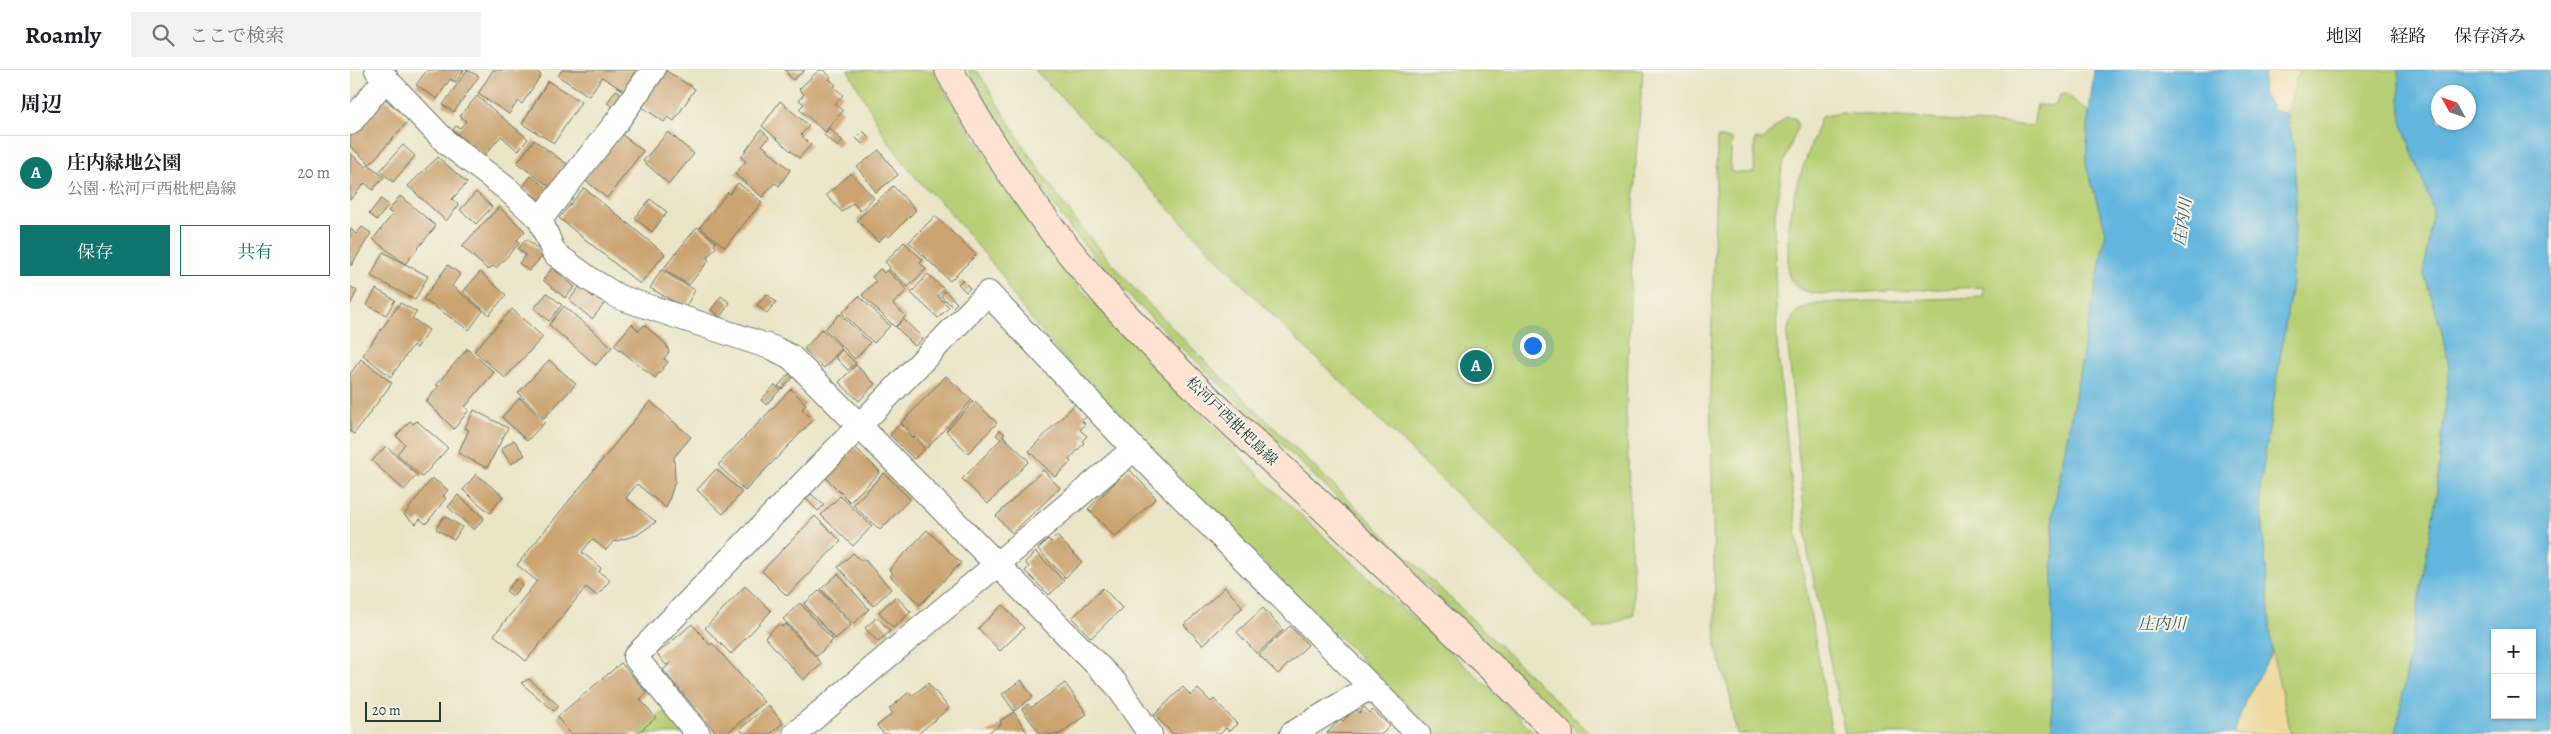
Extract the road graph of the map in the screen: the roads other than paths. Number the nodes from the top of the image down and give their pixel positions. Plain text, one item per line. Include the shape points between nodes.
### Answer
1 (653, 70) edge
2 (949, 70) edge
3 (382, 74) edge
4 (350, 123) edge
5 (540, 219) junction
6 (859, 425) junction
7 (1134, 449) junction
8 (997, 564) junction
9 (1370, 687) junction
10 (698, 734) edge
11 (795, 734) edge
12 (1150, 734) edge
13 (1292, 734) edge
14 (1418, 734) edge
15 (1559, 734) edge

1 - 5 street via 616,123
2 - 15 main road, 松河戸西枇杷島線 via 998,152 1054,231 1107,296 1271,459 1459,634
3 - 4 street
3 - 5 street via 448,143
5 - 6 street via 554,253 591,280 618,297 773,348 791,357
6 - 7 street via 988,292
6 - 8 street
6 - 10 street via 635,657
7 - 8 street
7 - 9 street
8 - 11 street
8 - 12 street via 1116,684
9 - 13 street
9 - 14 street

